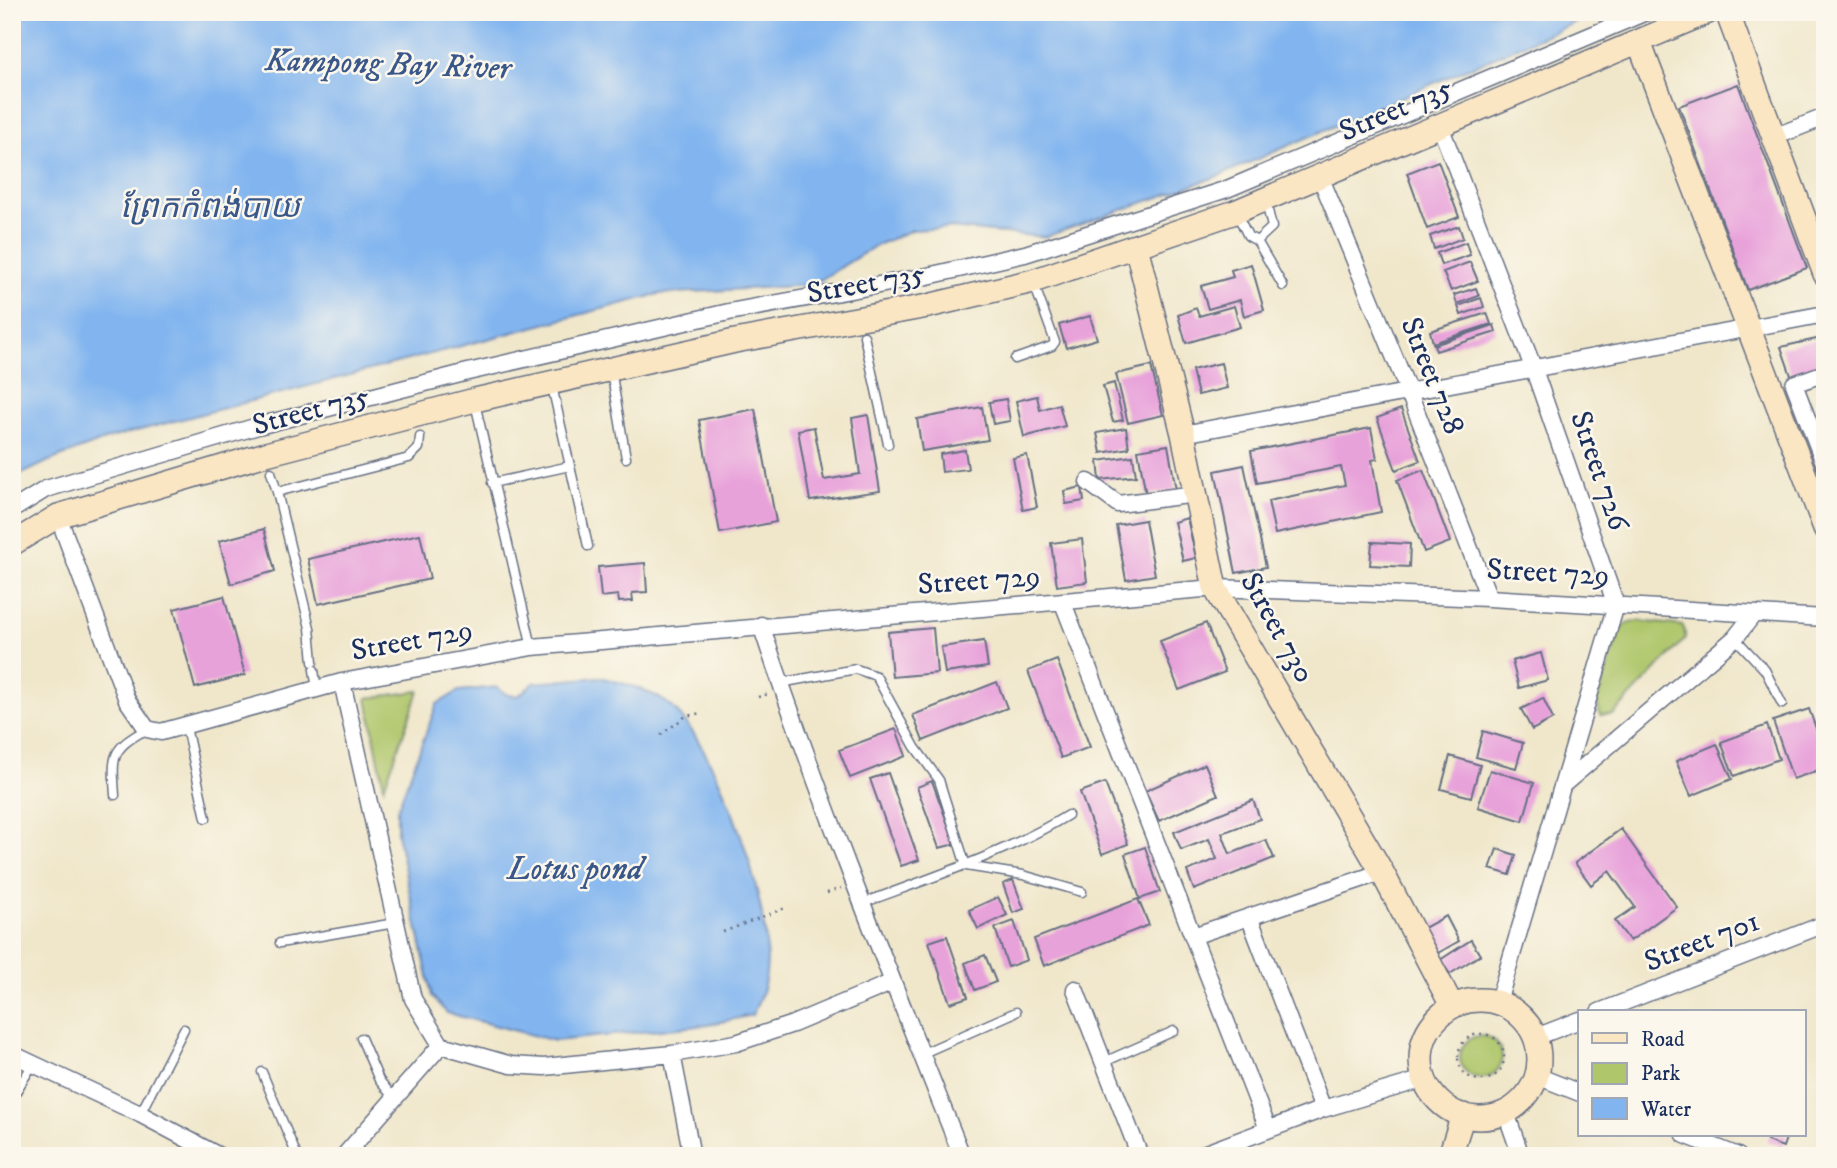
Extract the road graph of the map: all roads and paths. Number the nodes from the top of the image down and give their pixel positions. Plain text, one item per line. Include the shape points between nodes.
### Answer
1 (1646, 12) edge
2 (1708, 12) edge
3 (1727, 12) edge
4 (1639, 42) junction
5 (1825, 117) edge
6 (1440, 125) junction
7 (1771, 138) junction
8 (1320, 176) junction
9 (1265, 199) junction
10 (1235, 212) junction
11 (1256, 240) junction
12 (1136, 246) junction
13 (1825, 274) edge
14 (1033, 281) junction
15 (1283, 286) dead end
16 (1825, 314) edge
17 (862, 325) junction
18 (1749, 329) junction
19 (1015, 359) dead end
20 (1533, 367) junction
21 (611, 370) junction
22 (1825, 373) edge
23 (551, 383) junction
24 (1408, 390) junction
25 (475, 400) junction
26 (418, 427) junction
27 (1183, 434) junction
28 (888, 444) dead end
29 (626, 458) dead end
30 (269, 463) junction
31 (1825, 465) edge
32 (570, 466) junction
33 (1088, 482) dead end
34 (492, 483) junction
35 (277, 492) junction
36 (1196, 494) junction
37 (12, 510) edge
38 (58, 516) junction
39 (1825, 527) edge
40 (12, 544) edge
41 (588, 546) dead end
42 (1215, 589) junction
43 (1489, 598) junction
44 (1063, 603) junction
45 (1616, 605) junction
46 (1753, 615) junction
47 (1825, 618) edge
48 (761, 625) junction
49 (1735, 638) junction
50 (532, 648) junction
51 (342, 682) junction
52 (780, 683) junction
53 (317, 690) junction
54 (1782, 704) dead end
55 (701, 713) dead end
56 (186, 727) junction
57 (147, 729) junction
58 (661, 735) dead end
59 (1565, 783) junction
60 (115, 796) dead end
61 (1068, 815) dead end
62 (206, 818) dead end
63 (966, 866) junction
64 (1382, 872) junction
65 (1082, 892) dead end
66 (863, 903) junction
67 (788, 907) dead end
68 (1250, 919) junction
69 (395, 923) junction
70 (1825, 924) edge
71 (723, 932) dead end
72 (1193, 936) junction
73 (281, 943) dead end
74 (893, 982) junction
75 (1075, 989) dead end
76 (1498, 1002) junction
77 (1452, 1006) junction
78 (1604, 1010) edge
79 (1016, 1012) dead end
80 (1578, 1021) edge
81 (184, 1029) dead end
82 (1174, 1031) dead end
83 (1536, 1037) junction
84 (361, 1038) dead end
85 (441, 1045) junction
86 (12, 1054) edge
87 (672, 1054) junction
88 (921, 1054) junction
89 (1104, 1062) junction
90 (33, 1064) junction
91 (262, 1072) dead end
92 (1537, 1076) junction
93 (1424, 1079) junction
94 (1475, 1080) joint
95 (1578, 1092) edge
96 (393, 1097) junction
97 (12, 1098) edge
98 (1323, 1109) junction
99 (1506, 1113) junction
100 (140, 1114) junction
101 (1463, 1115) junction
102 (1268, 1129) junction
103 (1688, 1136) edge
104 (219, 1156) edge
105 (297, 1156) edge
106 (344, 1156) edge
107 (692, 1156) edge
108 (962, 1156) edge
109 (1140, 1156) edge
110 (1198, 1156) edge
111 (1450, 1156) edge
112 (1521, 1156) edge
113 (1738, 1156) edge

1 - 37 street via 1227,189 1025,254 729,312 468,372 258,426 46,489
2 - 4 street, Street 735
3 - 7 street
4 - 6 street, Street 735
4 - 18 street
5 - 7 street
6 - 8 street, Street 735
6 - 20 street, Street 726
7 - 13 street
8 - 9 street, Street 735
8 - 24 street, Street 728
9 - 10 street, Street 735
9 - 11 lane via 1272,228
10 - 11 lane via 1248,236
10 - 12 street, Street 735
11 - 15 lane
12 - 14 street, Street 735
12 - 27 street, Street 730
14 - 17 street, Street 735
14 - 19 lane via 1055,342
16 - 18 street
17 - 21 street, Street 735 via 736,341
17 - 28 lane
18 - 20 street
18 - 39 street
20 - 24 street
20 - 45 street, Street 726
21 - 23 street, Street 735
21 - 29 lane
22 - 31 street via 1794,384
23 - 25 street, Street 735
23 - 32 lane
24 - 27 street
24 - 43 street, Street 728
25 - 26 street, Street 735
25 - 34 lane
26 - 30 street, Street 735
26 - 35 lane via 419,448 409,457
27 - 36 street, Street 730
30 - 35 lane
30 - 38 street, Street 735
32 - 34 lane
32 - 41 lane
33 - 36 street via 1118,504
34 - 50 lane
35 - 53 lane via 310,628
36 - 42 street, Street 730
38 - 40 street, Street 735
38 - 57 street via 127,700
42 - 43 street, Street 729
42 - 44 street, Street 729
42 - 64 street, Street 730
43 - 45 street, Street 729
44 - 48 street, Street 729
44 - 72 street
45 - 46 street, Street 729
45 - 59 street
46 - 47 street, Street 729
46 - 49 street
48 - 50 street, Street 729
48 - 52 street
49 - 54 lane via 1765,670
49 - 59 street
50 - 51 street, Street 729
51 - 53 street, Street 729
51 - 69 street
52 - 63 lane via 856,670 876,676 915,747 940,780
52 - 66 street
53 - 56 street, Street 729
55 - 58 path via 686,716
56 - 57 street, Street 729 via 161,732
56 - 62 lane
57 - 60 lane via 121,744 114,756
59 - 76 street
61 - 63 lane
63 - 65 lane via 1023,875
63 - 66 lane
64 - 68 street
64 - 77 street, Street 730
66 - 74 street
67 - 71 path
68 - 72 street
68 - 98 street
69 - 73 lane
69 - 85 street via 413,999
70 - 78 street, Street 701
72 - 102 street
74 - 87 street via 736,1043
74 - 88 street
75 - 89 street
76 - 77 street via 1472,1000
76 - 83 street via 1524,1018
77 - 93 street via 1434,1021 1426,1036 1421,1057
79 - 88 lane
80 - 83 street
81 - 100 lane
82 - 89 lane
83 - 92 street via 1540,1056
84 - 96 lane via 379,1080
85 - 87 street via 511,1065 544,1067
85 - 96 street
86 - 90 street
87 - 107 street
88 - 108 street
89 - 109 street
90 - 97 lane
90 - 100 street
91 - 105 lane
92 - 95 street
92 - 99 street via 1524,1100
93 - 98 street
93 - 101 street via 1441,1103
94 - 94 path via 1491,1079 1503,1065 1502,1047 1490,1036 1470,1037 1459,1049 1461,1068
96 - 106 street
98 - 102 street
99 - 101 street via 1486,1118
99 - 112 street
100 - 104 street
101 - 111 street
102 - 110 street
103 - 113 street

